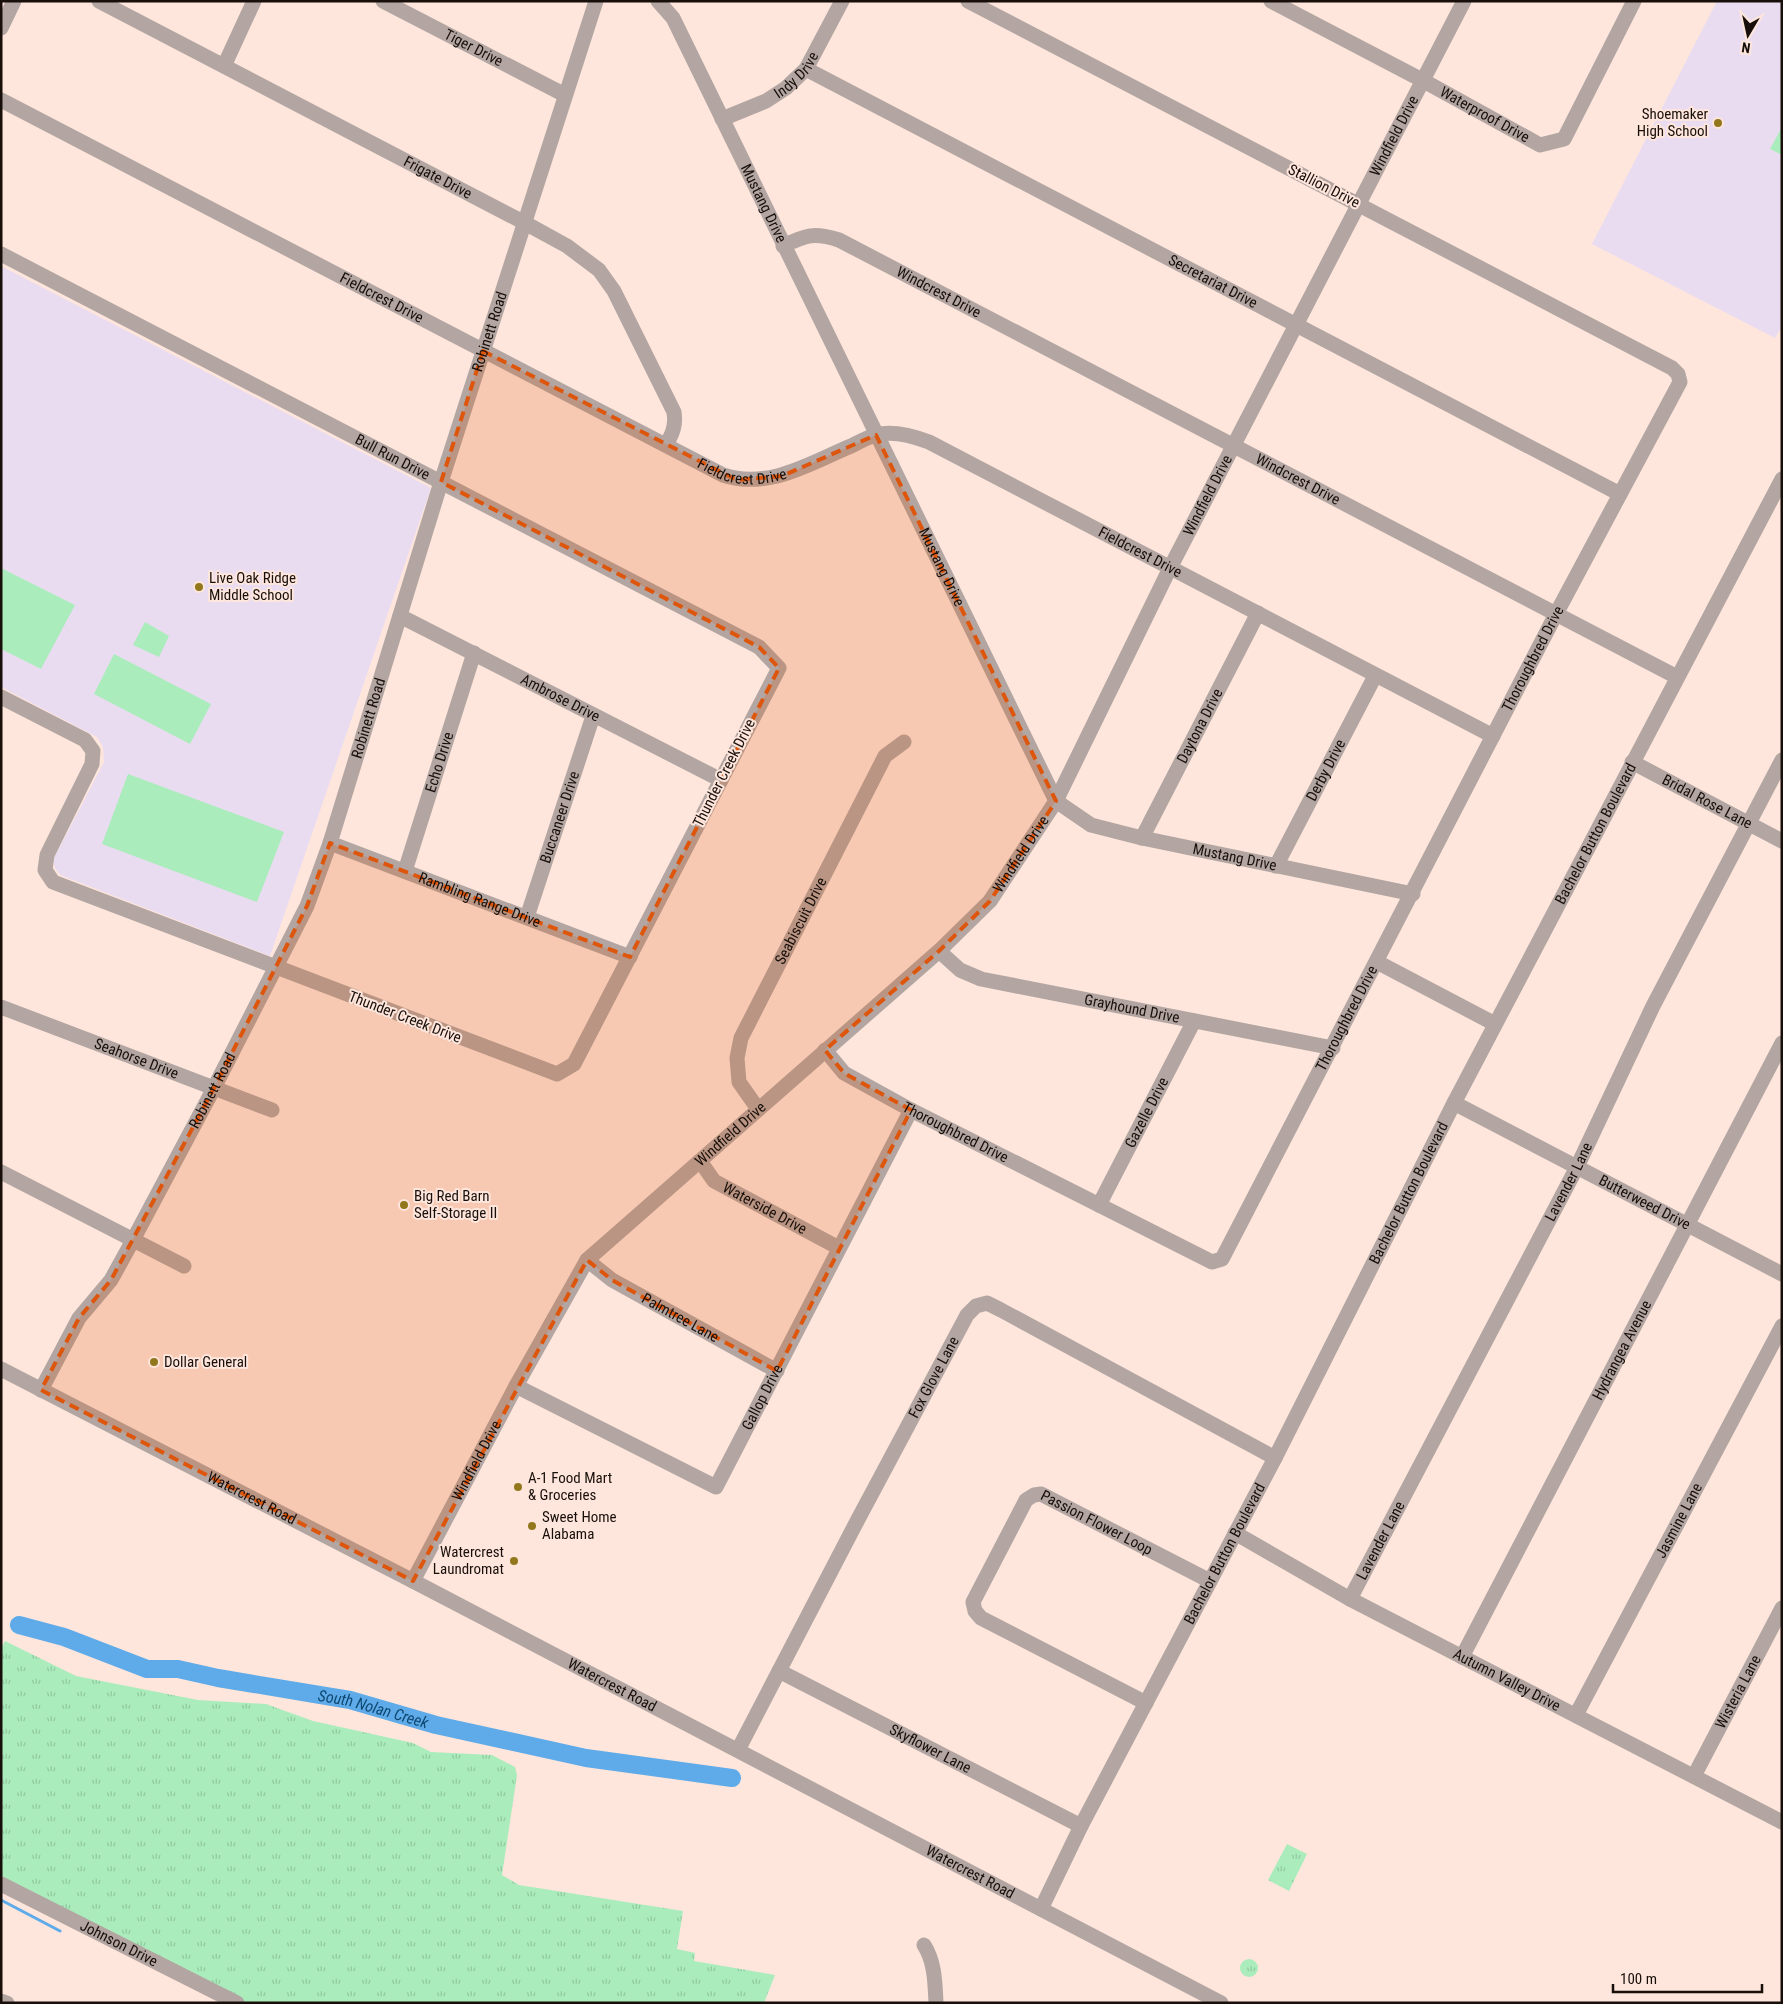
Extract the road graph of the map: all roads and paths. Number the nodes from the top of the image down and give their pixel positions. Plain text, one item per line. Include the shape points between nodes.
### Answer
1 (14, 1) edge
2 (99, 1) edge
3 (254, 1) edge
4 (382, 1) edge
5 (596, 1) edge
6 (658, 1) edge
7 (842, 1) edge
8 (968, 1) edge
9 (1271, 1) edge
10 (1464, 1) edge
11 (1634, 1) edge
12 (1, 28) edge
13 (224, 66) junction
14 (806, 69) junction
15 (1422, 80) junction
16 (565, 95) junction
17 (1, 100) edge
18 (722, 118) junction
19 (1358, 203) junction
20 (525, 223) junction
21 (783, 246) junction
22 (1, 254) edge
23 (1296, 325) junction
24 (482, 350) junction
25 (1678, 374) joint
26 (876, 434) junction
27 (666, 446) junction
28 (1232, 446) junction
29 (1782, 479) edge
30 (441, 482) junction
31 (1620, 494) junction
32 (1170, 568) junction
33 (1258, 613) junction
34 (1556, 614) junction
35 (400, 616) junction
36 (474, 653) junction
37 (779, 668) joint
38 (1375, 676) junction
39 (1677, 676) junction
40 (1, 697) edge
41 (593, 716) junction
42 (1493, 736) junction
43 (904, 742) dead end
44 (1782, 760) edge
45 (1632, 762) junction
46 (721, 780) junction
47 (1056, 801) junction
48 (1748, 823) junction
49 (1142, 838) junction
50 (1782, 841) edge
51 (330, 843) junction
52 (1276, 866) junction
53 (405, 871) junction
54 (1413, 894) junction
55 (527, 918) junction
56 (939, 951) junction
57 (630, 957) junction
58 (1377, 962) junction
59 (276, 968) junction
60 (1, 1007) edge
61 (1194, 1021) junction
62 (1495, 1024) junction
63 (1782, 1043) edge
64 (1333, 1048) junction
65 (825, 1050) junction
66 (214, 1088) junction
67 (1454, 1103) junction
68 (758, 1109) junction
69 (272, 1110) dead end
70 (911, 1110) junction
71 (700, 1161) junction
72 (1577, 1168) junction
73 (1, 1172) edge
74 (1099, 1205) junction
75 (1686, 1225) junction
76 (133, 1240) junction
77 (839, 1248) junction
78 (587, 1260) junction
79 (184, 1266) dead end
80 (1782, 1274) edge
81 (1782, 1326) edge
82 (1, 1369) edge
83 (777, 1370) junction
84 (516, 1386) junction
85 (41, 1390) junction
86 (1275, 1458) junction
87 (1235, 1533) junction
88 (413, 1581) junction
89 (1210, 1581) junction
90 (1350, 1599) junction
91 (1782, 1608) edge
92 (1462, 1657) junction
93 (779, 1671) junction
94 (1146, 1703) junction
95 (1576, 1715) junction
96 (738, 1750) junction
97 (1694, 1776) junction
98 (1782, 1822) edge
99 (1081, 1826) junction
100 (1, 1884) edge
101 (1041, 1909) junction
102 (924, 1945) dead end
103 (1, 2001) edge
104 (6, 2003) edge
105 (237, 2003) edge
106 (936, 2003) edge
107 (1221, 2003) edge

1 - 12 street
2 - 13 street, Frigate Drive
3 - 13 street
4 - 16 street, Tiger Drive
5 - 16 street, Robinett Road
6 - 18 street, Mustang Drive via 673,18
7 - 14 street, Indy Drive
8 - 19 street, Stallion Drive
9 - 15 street, Waterproof Drive
10 - 15 street, Windfield Drive
11 - 15 street, Waterproof Drive via 1564,139 1540,144
13 - 20 street, Frigate Drive
14 - 18 street, Indy Drive via 766,101
14 - 23 street, Secretariat Drive
15 - 19 street, Windfield Drive
16 - 20 street, Robinett Road
17 - 24 street, Fieldcrest Drive
18 - 21 street, Mustang Drive
19 - 23 street, Windfield Drive
19 - 25 street, Stallion Drive via 1663,363
20 - 24 street, Robinett Road
20 - 27 street, Frigate Drive via 583,256 599,270 614,291 674,412 674,432
21 - 26 street, Mustang Drive
21 - 28 street, Windcrest Drive via 806,236 839,240
22 - 30 street, Bull Run Drive
23 - 28 street, Windfield Drive
23 - 31 street, Secretariat Drive
24 - 27 street, Fieldcrest Drive
24 - 30 street, Robinett Road
25 - 31 street, Thoroughbred Drive via 1680,382
26 - 27 street, Fieldcrest Drive via 782,476 752,481 723,475
26 - 32 street, Fieldcrest Drive via 912,436 929,442
26 - 47 street, Mustang Drive
28 - 32 street, Windfield Drive
28 - 34 street, Windcrest Drive
29 - 39 street, Bachelor Button Boulevard
30 - 35 street, Robinett Road
30 - 37 street, Bull Run Drive via 759,647
31 - 34 street, Thoroughbred Drive
32 - 33 street, Fieldcrest Drive
32 - 47 street, Windfield Drive
33 - 38 street, Fieldcrest Drive
33 - 49 street, Daytona Drive
34 - 39 street, Windcrest Drive
34 - 42 street, Thoroughbred Drive
35 - 36 street, Ambrose Drive
35 - 51 street, Robinett Road
36 - 41 street, Ambrose Drive
36 - 53 street, Echo Drive
37 - 46 street, Thunder Creek Drive
38 - 42 street, Fieldcrest Drive
38 - 52 street, Derby Drive
39 - 45 street, Bachelor Button Boulevard
40 - 59 street, Thunder Creek Drive via 85,740 93,751 92,764 47,855 46,870 53,882
41 - 46 street, Ambrose Drive
41 - 55 street, Buccaneer Drive
42 - 54 street, Thoroughbred Drive
43 - 68 street, Seabiscuit Drive via 885,756 740,1038 737,1058 740,1082
44 - 48 street, Lavender Lane
45 - 48 street, Bridal Rose Lane
45 - 62 street, Bachelor Button Boulevard
46 - 57 street, Thunder Creek Drive
47 - 49 street, Mustang Drive via 1091,826
47 - 56 street, Windfield Drive via 990,901
48 - 50 street, Bridal Rose Lane
48 - 72 street, Lavender Lane via 1653,1006
49 - 52 street, Mustang Drive
51 - 53 street, Rambling Range Drive
51 - 59 street, Robinett Road via 307,906
52 - 54 street, Mustang Drive
53 - 55 street, Rambling Range Drive
54 - 58 street, Thoroughbred Drive
55 - 57 street, Rambling Range Drive
56 - 61 street, Grayhound Drive via 960,970 981,979
56 - 65 street, Windfield Drive
57 - 59 street, Thunder Creek Drive via 574,1064 557,1074
58 - 62 street
58 - 64 street, Thoroughbred Drive
59 - 66 street, Robinett Road
60 - 66 street, Seahorse Drive
61 - 64 street, Grayhound Drive
61 - 74 street, Gazelle Drive
62 - 67 street, Bachelor Button Boulevard
63 - 75 street, Hydrangea Avenue
64 - 74 street, Thoroughbred Drive via 1222,1259 1212,1262
65 - 68 street, Windfield Drive
65 - 70 street, Thoroughbred Drive via 844,1073
66 - 69 street, Seahorse Drive
66 - 76 street, Robinett Road
67 - 72 street, Butterweed Drive
67 - 86 street, Bachelor Button Boulevard
68 - 71 street, Windfield Drive
70 - 74 street, Thoroughbred Drive
70 - 77 street, Gallop Drive
71 - 77 street, Waterside Drive via 714,1180
71 - 78 street, Windfield Drive
72 - 75 street, Butterweed Drive
72 - 90 street, Lavender Lane
73 - 76 street
75 - 80 street, Butterweed Drive
75 - 92 street, Hydrangea Avenue
76 - 79 street
76 - 85 street, Robinett Road via 110,1280 79,1318
77 - 83 street, Gallop Drive
78 - 83 street, Palmtree Lane via 612,1280
78 - 84 street, Windfield Drive
81 - 95 street, Jasmine Lane
82 - 85 street, Watercrest Road
83 - 84 street, Gallop Drive via 716,1487
84 - 88 street, Windfield Drive
85 - 88 street, Watercrest Road
86 - 87 street, Bachelor Button Boulevard
86 - 93 street, Fox Glove Lane via 1001,1310 987,1303 976,1306 966,1315
87 - 89 street, Bachelor Button Boulevard
87 - 90 street, Autumn Valley Drive
88 - 96 street, Watercrest Road
89 - 94 street, Bachelor Button Boulevard
89 - 94 street, Passion Flower Loop via 1042,1494 1026,1500 973,1602 975,1610 981,1618
90 - 92 street, Autumn Valley Drive
91 - 97 street, Wisteria Lane
92 - 95 street, Autumn Valley Drive
93 - 96 street, Fox Glove Lane
93 - 99 street, Skyflower Lane
94 - 99 street, Bachelor Button Boulevard
95 - 97 street, Autumn Valley Drive
96 - 101 street, Watercrest Road
97 - 98 street, Autumn Valley Drive
99 - 101 street, Bachelor Button Boulevard
100 - 105 street, Johnson Drive
101 - 107 street, Watercrest Road
102 - 106 street via 930,1955
103 - 104 street

